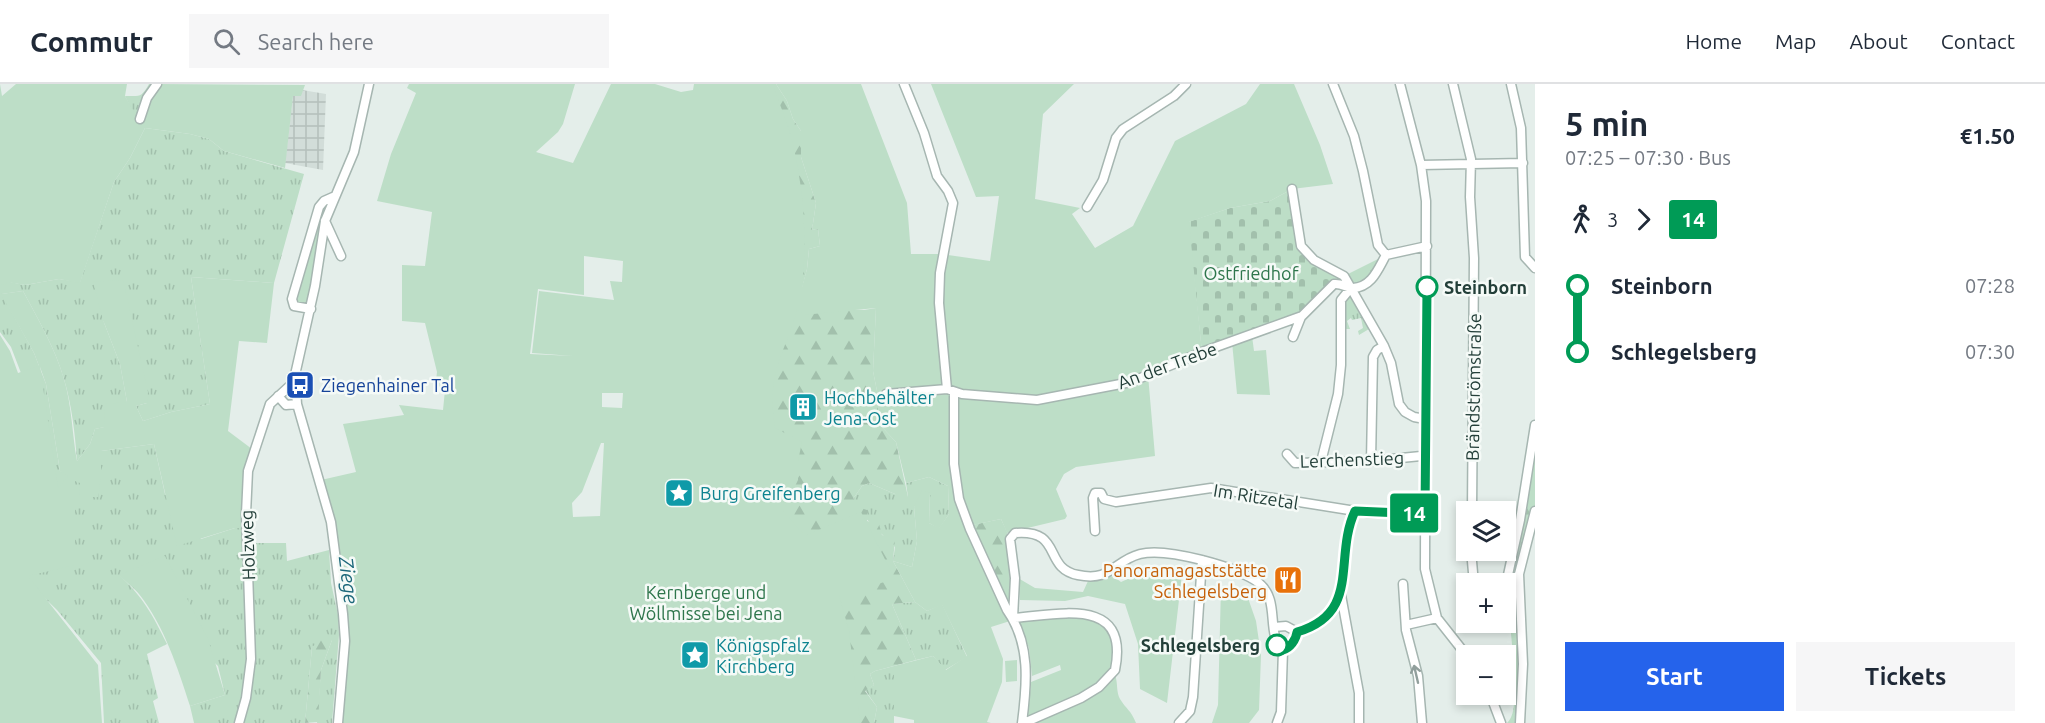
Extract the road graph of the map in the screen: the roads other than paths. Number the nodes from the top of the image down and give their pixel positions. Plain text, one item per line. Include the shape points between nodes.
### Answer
1 (157, 84) edge
2 (369, 84) edge
3 (904, 84) edge
4 (1186, 84) edge
5 (1333, 84) edge
6 (1400, 84) edge
7 (1453, 84) edge
8 (1511, 84) edge
9 (140, 119) dead end
10 (1523, 163) junction
11 (1421, 165) junction
12 (1471, 165) junction
13 (1292, 189) dead end
14 (333, 197) junction
15 (1088, 207) dead end
16 (325, 221) junction
17 (1427, 246) junction
18 (1386, 255) junction
19 (341, 256) dead end
20 (1535, 268) edge
21 (1350, 289) junction
22 (311, 309) junction
23 (1302, 316) junction
24 (1293, 337) dead end
25 (1384, 346) junction
26 (295, 381) junction
27 (950, 391) junction
28 (886, 394) dead end
29 (278, 396) junction
30 (297, 404) junction
31 (1425, 418) junction
32 (1535, 425) edge
33 (1287, 454) dead end
34 (1421, 456) dead end
35 (1371, 461) junction
36 (1321, 462) junction
37 (1472, 501) edge
38 (1355, 511) junction
39 (1535, 512) edge
40 (1425, 514) junction
41 (1095, 531) dead end
42 (1202, 560) junction
43 (1508, 573) edge
44 (1519, 574) junction
45 (1516, 578) edge
46 (1403, 584) dead end
47 (1341, 595) junction
48 (1013, 618) junction
49 (1435, 618) junction
50 (1406, 626) junction
51 (1274, 627) junction
52 (1297, 632) junction
53 (1458, 645) edge
54 (1283, 650) junction
55 (1494, 705) edge
56 (239, 723) edge
57 (338, 723) edge
58 (1023, 723) edge
59 (1179, 723) edge
60 (1277, 723) edge
61 (1359, 723) edge
62 (1422, 723) edge
63 (1501, 723) edge
64 (1520, 723) edge

1 - 9 street
2 - 14 street via 357,144
3 - 27 street via 937,176 953,203 940,273 939,303
4 - 15 street via 1116,138 1103,180
5 - 18 street via 1354,136 1378,245
6 - 11 street
7 - 12 street, Brändströmstraße
8 - 10 street via 1521,128
10 - 12 street
10 - 20 street via 1523,240 1525,256
11 - 12 street
11 - 17 street
12 - 37 street, Brändströmstraße
13 - 21 street via 1301,246 1314,261 1344,276
14 - 16 street
14 - 22 street via 319,207 292,299 294,306
16 - 19 street
16 - 22 street
17 - 18 street
17 - 31 street
18 - 21 street, An der Trebe via 1372,280
21 - 23 street, An der Trebe via 1334,284
21 - 25 street
21 - 36 street via 1341,300 1338,394
22 - 26 street
23 - 24 street, An der Trebe
23 - 27 street, An der Trebe via 1131,382 1037,400
25 - 31 street via 1399,404 1414,417
25 - 35 street via 1372,357
26 - 29 street, Holzweg
26 - 30 street
27 - 28 street, An der Trebe
27 - 48 street via 959,500
29 - 30 street via 286,405
29 - 56 street, Holzweg via 268,408 247,478 251,659
30 - 57 street via 330,522 344,614
31 - 40 street
32 - 43 street
33 - 36 street, Lerchenstieg via 1295,463
34 - 35 street, Lerchenstieg
35 - 36 street, Lerchenstieg
38 - 40 street, Im Ritzetal
38 - 41 street, Im Ritzetal via 1211,488 1116,502 1095,493
38 - 47 street via 1349,524
39 - 44 street
40 - 49 street via 1425,569
42 - 48 street via 1143,553 1107,574 1084,576 1066,571 1043,537 1015,533 1010,539 1015,578
42 - 51 street via 1258,583 1271,602
42 - 59 street via 1193,698 1190,711
44 - 45 street
44 - 64 street via 1523,664
46 - 50 street
47 - 52 street via 1330,613 1313,627
47 - 61 street via 1359,693
48 - 58 street via 1026,659
48 - 58 street via 1090,614 1111,629 1117,645 1115,670 1099,687
49 - 50 street
49 - 53 street
62 -> 50 street via 1418,676
51 - 52 street via 1286,626
51 - 54 street via 1276,641
52 - 54 street
54 - 60 street via 1283,691
55 - 63 street

